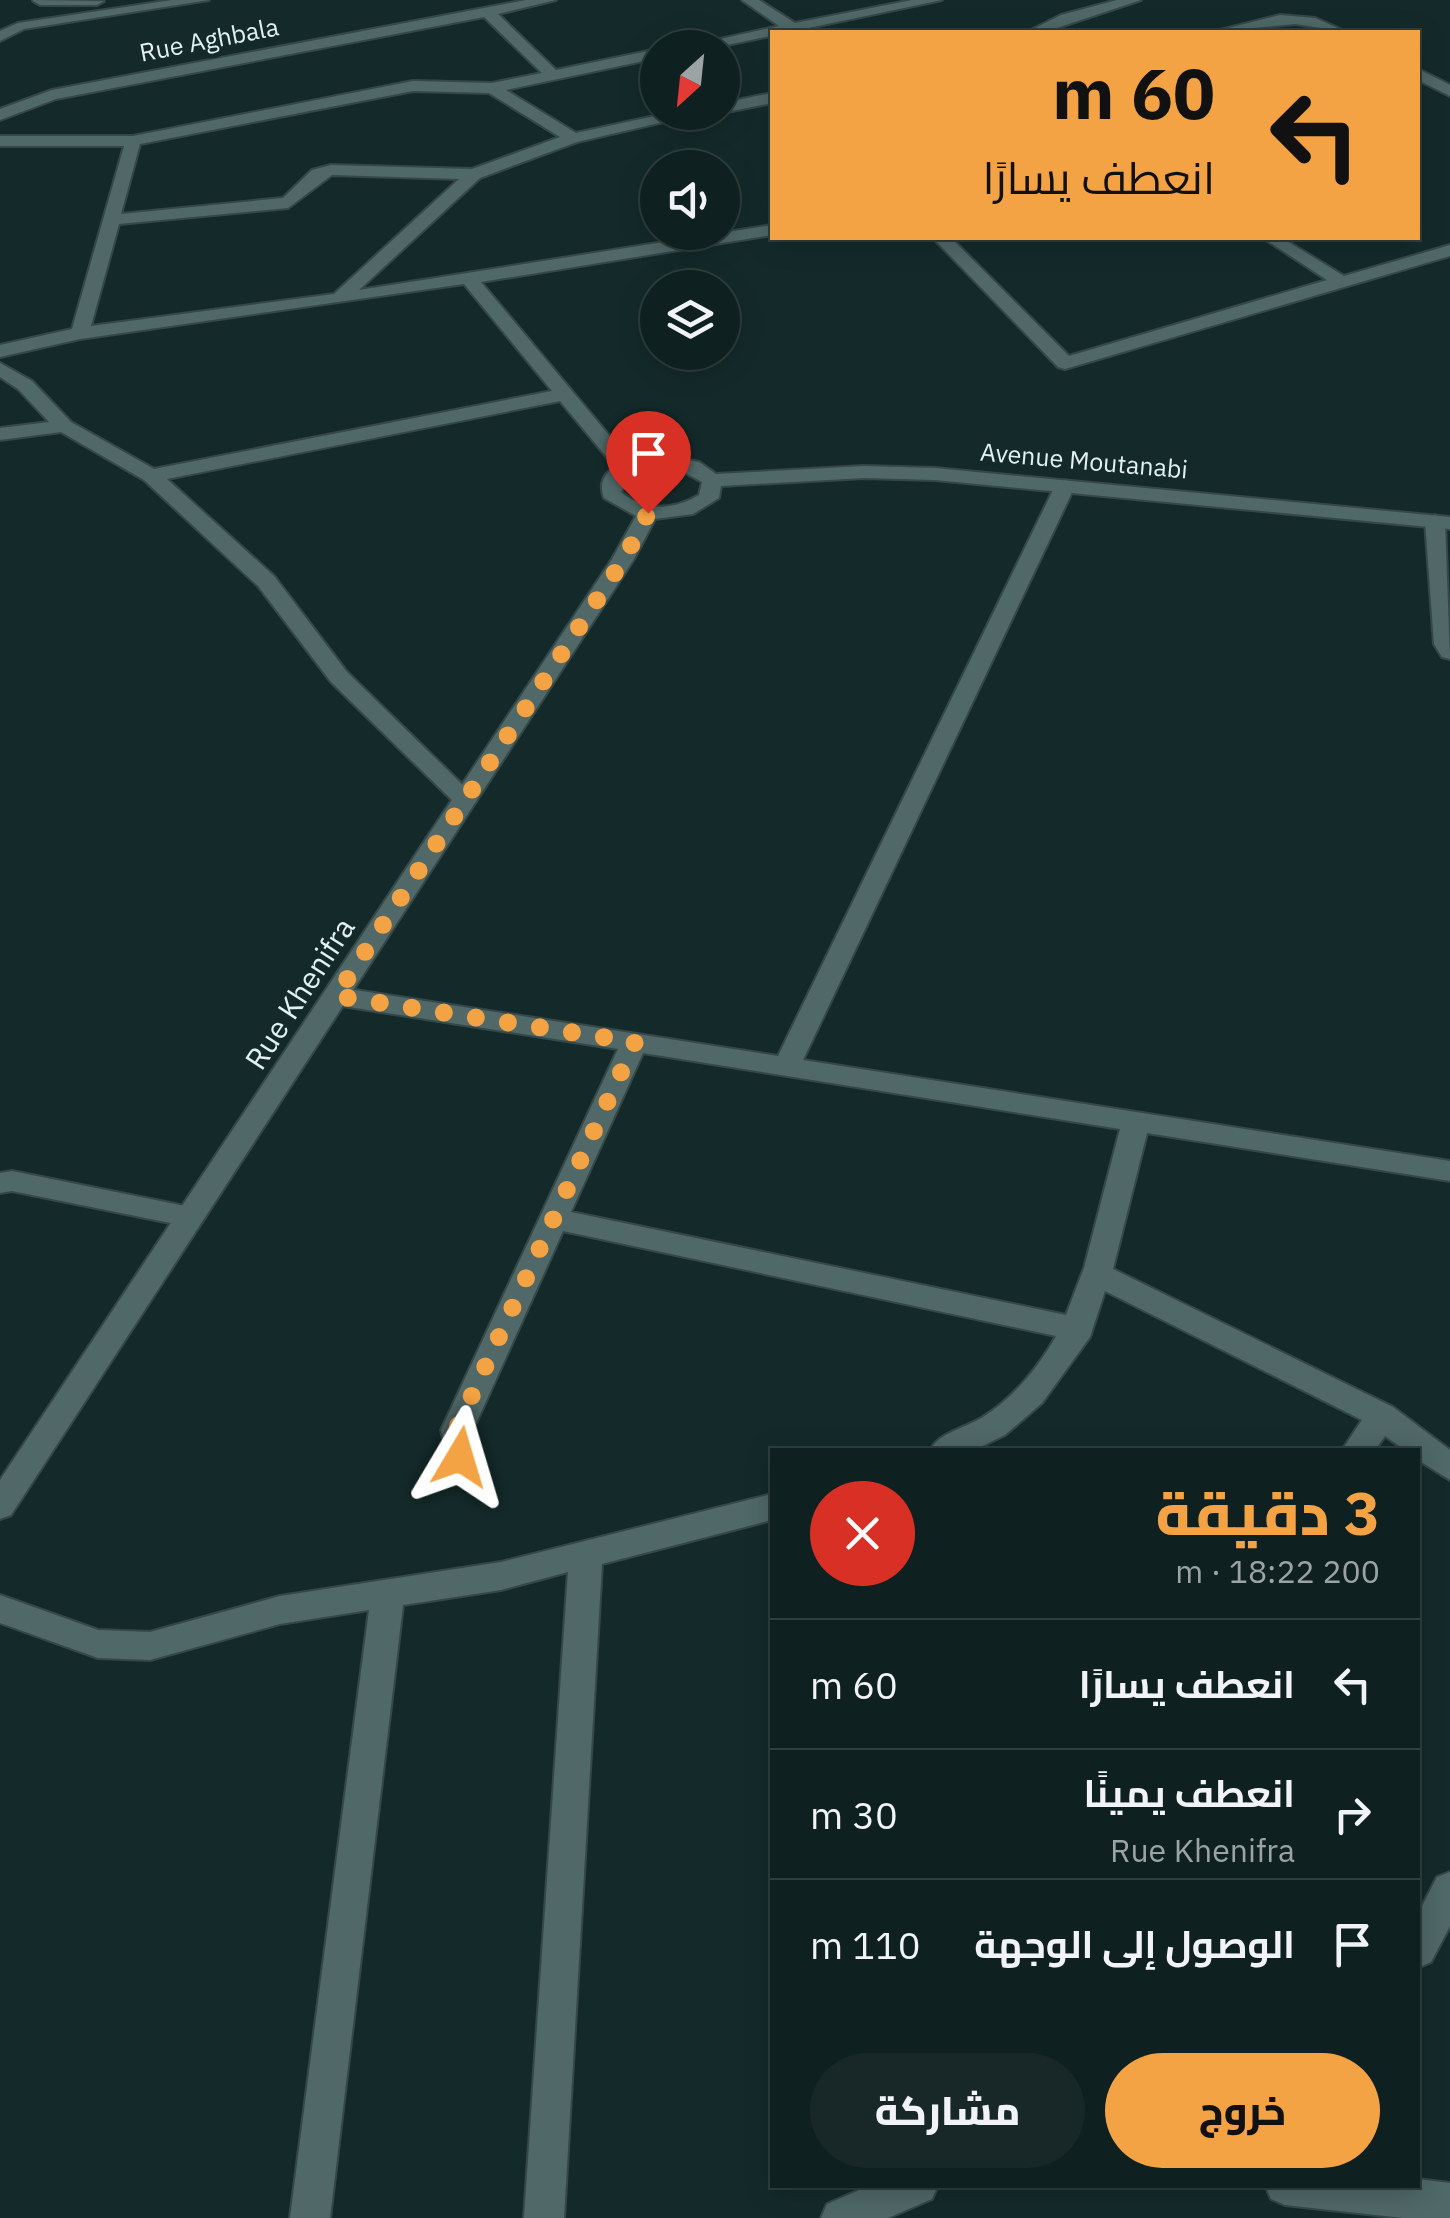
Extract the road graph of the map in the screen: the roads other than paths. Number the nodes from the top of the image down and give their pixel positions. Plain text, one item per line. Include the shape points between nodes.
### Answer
1 (38, 0) edge
2 (164, 0) edge
3 (202, 0) edge
4 (548, 0) edge
5 (750, 0) edge
6 (934, 0) edge
7 (1130, 0) edge
8 (486, 11) junction
9 (23, 26) junction
10 (790, 27) junction
11 (0, 29) edge
12 (775, 30) edge
13 (1039, 30) edge
14 (1226, 30) edge
15 (1336, 30) edge
16 (770, 31) edge
17 (0, 37) edge
18 (740, 37) edge
19 (640, 57) edge
20 (552, 74) junction
21 (1420, 75) edge
22 (492, 88) junction
23 (1450, 91) edge
24 (770, 98) edge
25 (1420, 98) edge
26 (740, 104) edge
27 (0, 115) edge
28 (640, 124) edge
29 (574, 138) junction
30 (0, 141) edge
31 (133, 141) junction
32 (474, 174) junction
33 (108, 220) junction
34 (770, 230) edge
35 (944, 240) edge
36 (1274, 240) edge
37 (1450, 250) edge
38 (468, 278) junction
39 (1342, 282) junction
40 (338, 299) junction
41 (80, 333) junction
42 (0, 352) edge
43 (0, 369) edge
44 (564, 394) junction
45 (64, 426) junction
46 (0, 434) edge
47 (626, 468) junction
48 (151, 476) junction
49 (712, 480) junction
50 (1065, 486) junction
51 (648, 513) junction
52 (1442, 522) edge
53 (1450, 652) edge
54 (464, 800) junction
55 (336, 996) junction
56 (635, 1042) junction
57 (786, 1066) junction
58 (1136, 1122) junction
59 (1450, 1171) edge
60 (0, 1183) edge
61 (190, 1217) junction
62 (554, 1219) junction
63 (1096, 1274) junction
64 (1079, 1329) junction
65 (1382, 1416) junction
66 (951, 1448) edge
67 (1359, 1448) edge
68 (460, 1457) dead end
69 (1450, 1468) edge
70 (0, 1506) edge
71 (770, 1509) edge
72 (586, 1555) junction
73 (387, 1596) junction
74 (0, 1609) edge
75 (1450, 1889) edge
76 (1420, 1946) edge
77 (907, 2188) edge
78 (1311, 2188) edge
79 (1450, 2203) edge
80 (843, 2206) edge
81 (310, 2218) edge
82 (544, 2218) edge

1 - 2 street
1 - 9 street via 48,13
3 - 9 street
4 - 8 street, Rue Aghbala
5 - 10 street
6 - 10 street
7 - 13 street
8 - 20 street
8 - 27 street, Rue Aghbala via 52,95
9 - 11 street
9 - 17 street
10 - 12 street
14 - 15 street via 1276,17
16 - 18 street
19 - 20 street
20 - 22 street
21 - 23 street
22 - 29 street
22 - 31 street via 413,86
23 - 25 street
24 - 26 street
28 - 29 street
29 - 32 street
30 - 31 street
31 - 33 street
32 - 33 street via 331,170 288,203
32 - 40 street
33 - 41 street
34 - 38 street
35 - 39 street via 1065,363
36 - 39 street
37 - 39 street
38 - 40 street
38 - 44 street
40 - 41 street
41 - 42 street
43 - 45 street
44 - 47 street
44 - 48 street
45 - 46 street
45 - 48 street
47 - 49 street via 676,462
47 - 51 street via 611,485 612,494
48 - 54 street via 226,539 340,676
49 - 50 street, Avenue Moutanabi via 864,472
49 - 51 street via 709,498 699,506
50 - 52 street, Avenue Moutanabi
50 - 57 street
51 - 54 street, Rue Khenifra
52 - 53 street
54 - 55 street, Rue Khenifra
55 - 56 street
55 - 61 street, Rue Khenifra
56 - 57 street
56 - 62 street
57 - 58 street
58 - 59 street
58 - 63 street
60 - 61 street
61 - 70 street, Rue Khenifra
62 - 64 street
62 - 68 street via 456,1430
63 - 64 street
63 - 65 street
64 - 66 street via 1034,1395
65 - 67 street
65 - 69 street
71 - 72 street
72 - 73 street
72 - 82 street
73 - 74 street via 280,1610 150,1646 98,1644
73 - 81 street
75 - 76 street
77 - 80 street
78 - 79 street

